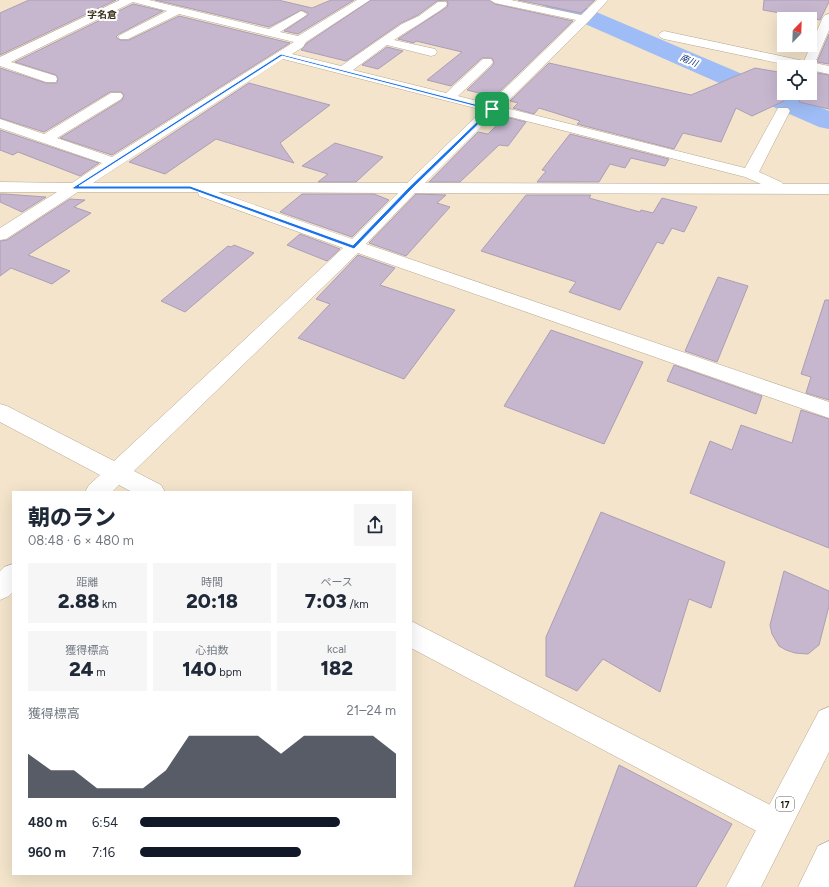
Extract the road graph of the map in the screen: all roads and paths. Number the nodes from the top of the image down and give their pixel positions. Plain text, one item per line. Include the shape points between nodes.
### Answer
1 (129, 0) edge
2 (136, 0) edge
3 (365, 0) edge
4 (495, 0) edge
5 (603, 0) edge
6 (442, 4) dead end
7 (178, 10) junction
8 (301, 14) dead end
9 (829, 17) edge
10 (585, 19) junction
11 (270, 32) junction
12 (664, 35) dead end
13 (124, 37) dead end
14 (300, 40) junction
15 (384, 41) junction
16 (430, 52) dead end
17 (281, 55) junction
18 (779, 60) edge
19 (810, 60) edge
20 (0, 62) edge
21 (487, 62) dead end
22 (817, 68) edge
23 (829, 70) edge
24 (343, 71) junction
25 (51, 79) dead end
26 (116, 96) dead end
27 (448, 98) junction
28 (492, 109) junction
29 (783, 111) dead end
30 (0, 123) edge
31 (45, 139) junction
32 (112, 162) junction
33 (750, 174) junction
34 (0, 187) edge
35 (74, 188) junction
36 (190, 188) junction
37 (410, 188) junction
38 (786, 189) junction
39 (829, 189) edge
40 (0, 235) edge
41 (354, 247) junction
42 (829, 410) edge
43 (0, 412) edge
44 (117, 472) junction
45 (98, 491) edge
46 (150, 491) edge
47 (12, 576) edge
48 (0, 588) edge
49 (412, 635) edge
50 (829, 721) edge
51 (775, 824) junction
52 (829, 858) edge
53 (743, 887) edge
54 (816, 887) edge

1 - 20 street
2 - 7 street
3 - 14 street
4 - 10 street
5 - 10 street
6 - 15 street
7 - 11 street
7 - 13 street
8 - 11 street
9 - 19 street
10 - 28 street
11 - 14 street
12 - 18 street
14 - 17 street via 299,44
15 - 16 street
15 - 24 street
17 - 24 street
17 - 32 street
20 - 25 street
21 - 27 street
22 - 23 street
24 - 27 street
26 - 31 street
27 - 28 street
28 - 33 street
28 - 37 street
29 - 33 street
30 - 31 street
31 - 32 street
32 - 35 street
33 - 38 street
34 - 35 street
35 - 36 street
35 - 40 street
36 - 37 street
36 - 41 street
37 - 38 street
37 - 41 street
38 - 39 street
41 - 42 street
41 - 44 street
43 - 44 street
44 - 45 street
44 - 46 street
47 - 48 street
49 - 51 street
50 - 51 street, 17
51 - 53 street, 17
52 - 54 street

